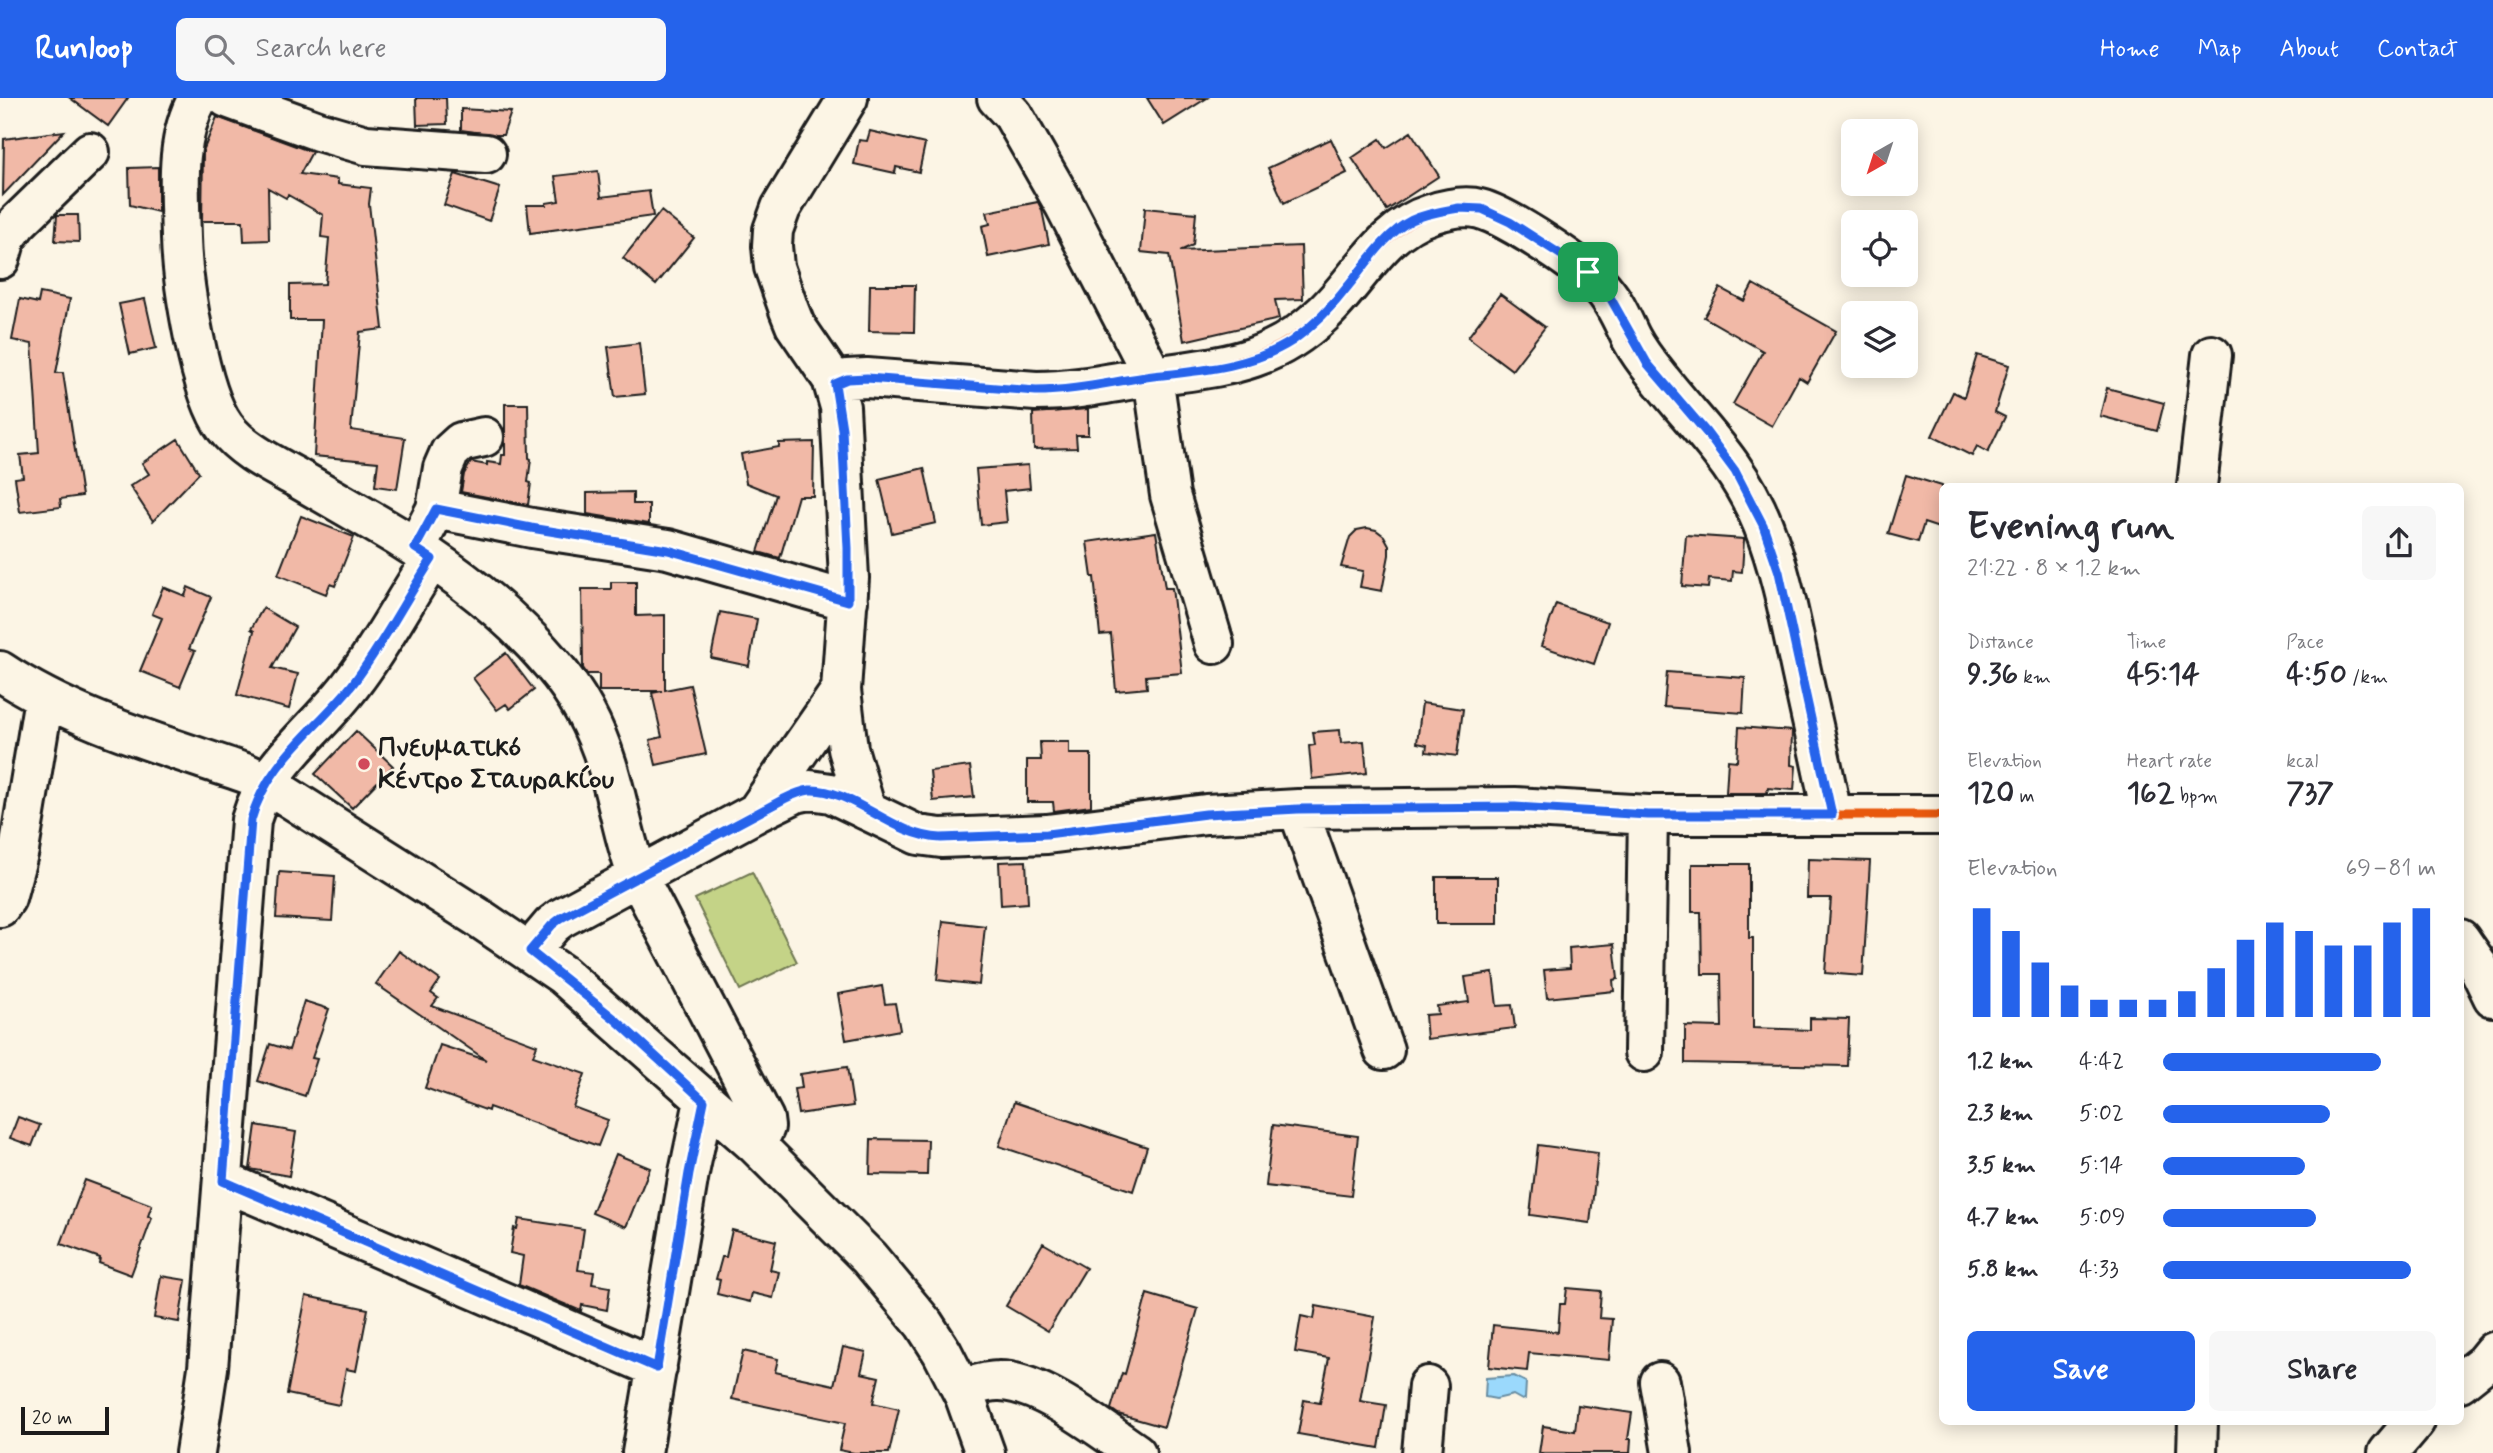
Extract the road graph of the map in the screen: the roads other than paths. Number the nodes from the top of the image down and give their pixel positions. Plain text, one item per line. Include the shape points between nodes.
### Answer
1 (198, 98) edge
2 (227, 98) edge
3 (848, 98) edge
4 (997, 98) edge
5 (90, 152) dead end
6 (486, 154) dead end
7 (4, 238) edge
8 (2212, 355) dead end
9 (1153, 376) junction
10 (835, 384) junction
11 (484, 437) dead end
12 (2197, 483) edge
13 (436, 509) junction
14 (424, 553) junction
15 (848, 601) junction
16 (1214, 644) dead end
17 (0, 671) edge
18 (841, 690) junction
19 (44, 698) junction
20 (266, 783) junction
21 (1298, 809) junction
22 (866, 810) junction
23 (757, 812) junction
24 (1648, 815) junction
25 (1832, 815) junction
26 (1939, 815) edge
27 (638, 877) junction
28 (0, 907) edge
29 (2464, 945) edge
30 (530, 951) junction
31 (2493, 997) edge
32 (1384, 1050) dead end
33 (1644, 1052) dead end
34 (704, 1101) junction
35 (756, 1145) junction
36 (223, 1181) junction
37 (2493, 1352) edge
38 (657, 1368) junction
39 (2464, 1379) edge
40 (1660, 1382) dead end
41 (1428, 1386) dead end
42 (961, 1389) junction
43 (2198, 1425) edge
44 (2412, 1425) edge
45 (195, 1453) edge
46 (642, 1453) edge
47 (985, 1453) edge
48 (1136, 1453) edge
49 (1422, 1453) edge
50 (1672, 1453) edge
51 (2197, 1453) edge
52 (2388, 1453) edge

1 - 14 street via 185,129 180,159 181,249 191,319 215,412 234,437 270,463
2 - 6 street via 366,145
3 - 10 street via 781,208 772,246 795,325
4 - 9 street via 1013,115 1051,182
5 - 7 street
8 - 12 street
9 - 10 street via 1048,391 867,378
9 - 16 street via 1170,495
9 - 25 street via 1248,360 1290,342 1325,312 1393,235 1413,220 1433,213 1482,209 1588,272 1602,287 1639,352 1721,450 1753,503 1779,572
10 - 15 street via 842,429
11 - 13 street via 461,442 450,452
13 - 14 street
13 - 15 street via 668,550
14 - 20 street via 353,682
14 - 27 street via 504,614 554,666 577,699 607,765
15 - 18 street
17 - 19 street
18 - 22 street via 848,749
18 - 23 street
19 - 20 street
19 - 28 street via 19,850
20 - 30 street
20 - 36 street via 251,820
21 - 22 street via 1206,814 1047,834 941,838 900,829
21 - 24 street via 1515,807
21 - 32 street
22 - 23 street via 831,793 810,790
23 - 27 street
24 - 25 street
24 - 33 street
25 - 26 street
27 - 30 street via 561,918
27 - 35 street via 764,1119
29 - 31 street
30 - 34 street via 616,1020
34 - 35 street
34 - 38 street
35 - 42 street via 830,1216 891,1284 924,1324
36 - 38 street
36 - 45 street via 208,1368
37 - 39 street
38 - 46 street
40 - 50 street
41 - 49 street
42 - 47 street
42 - 48 street via 998,1381 1026,1387
43 - 51 street
44 - 52 street

